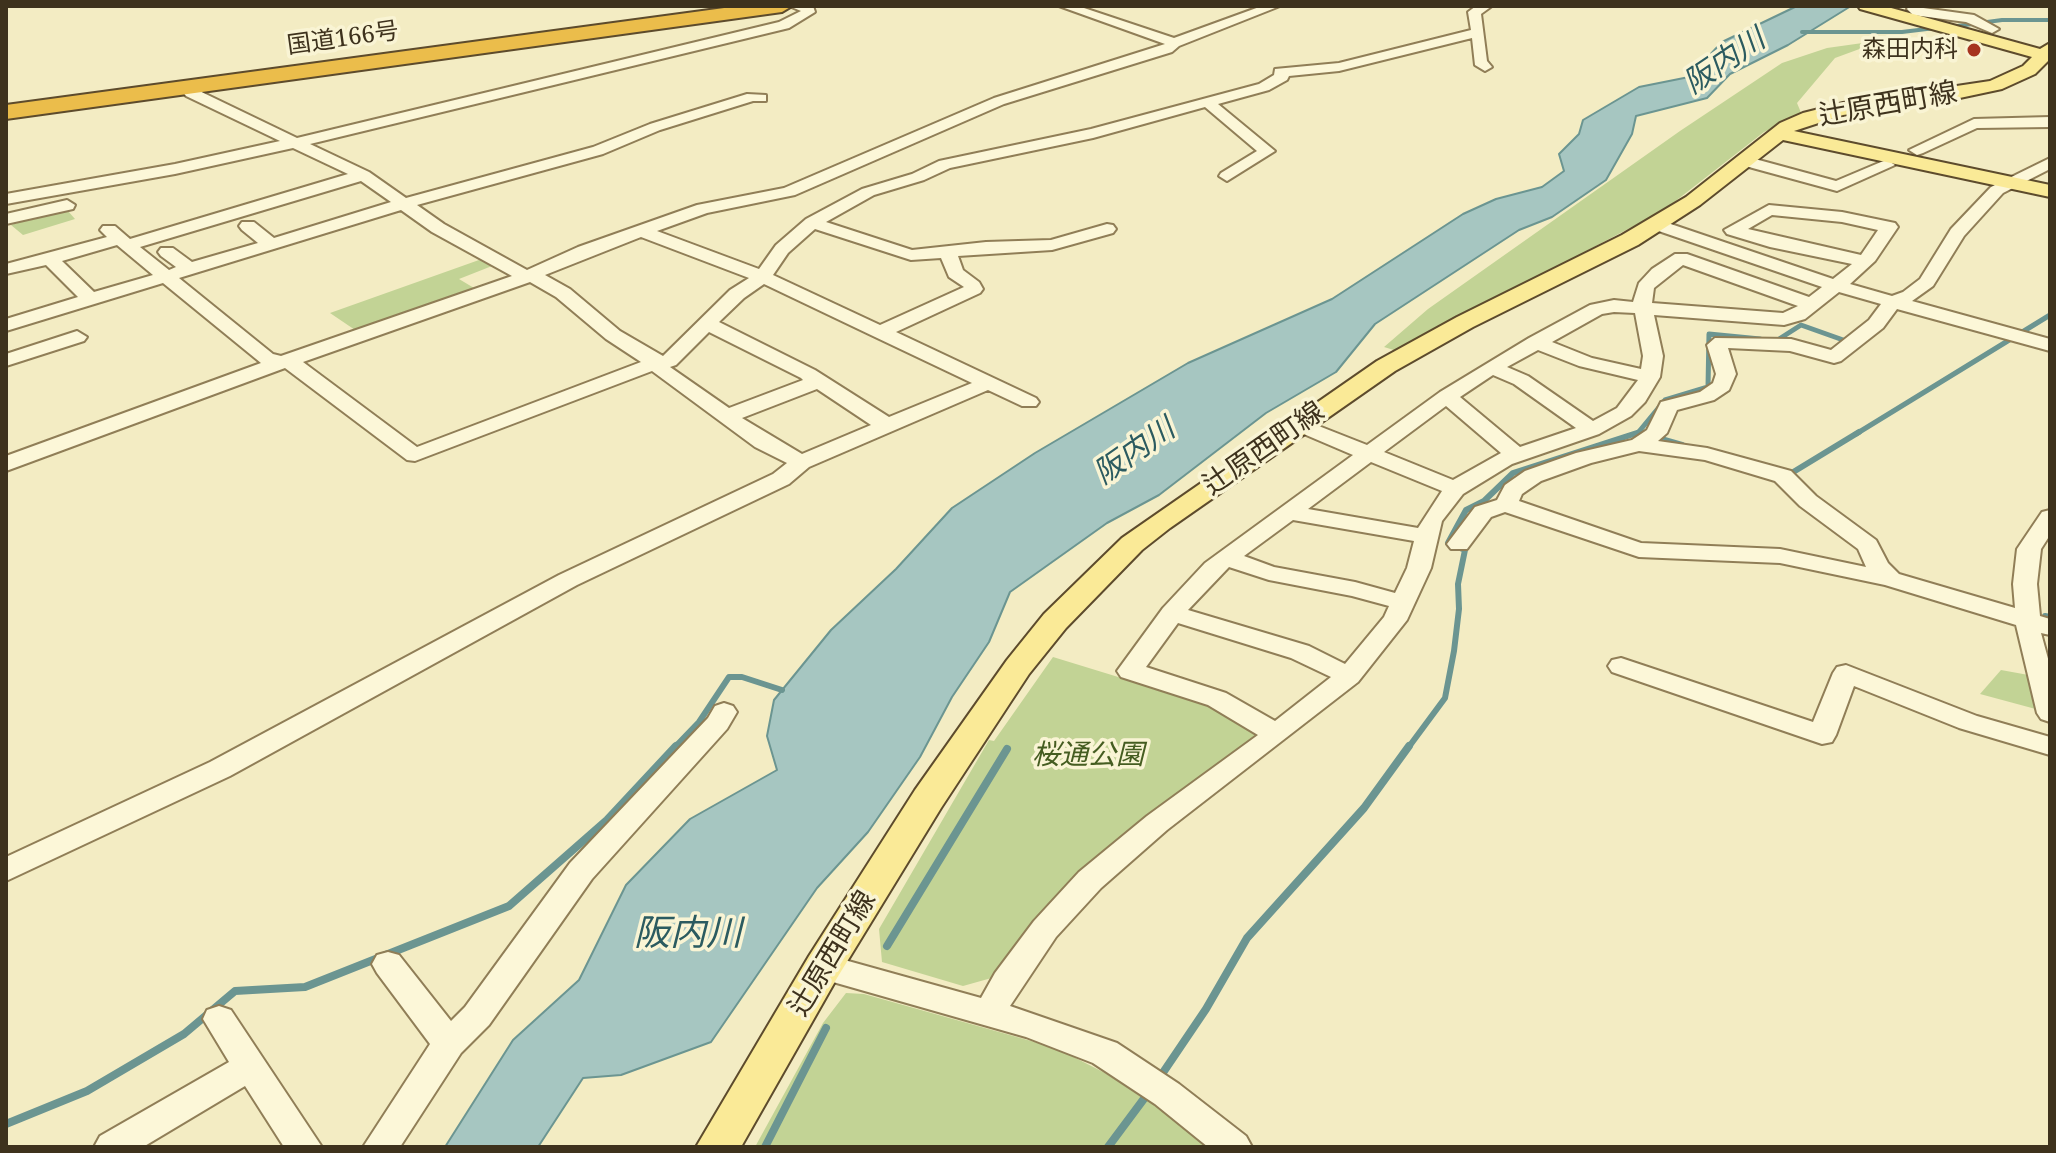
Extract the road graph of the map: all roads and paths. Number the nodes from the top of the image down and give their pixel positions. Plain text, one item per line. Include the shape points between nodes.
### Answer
1 (782, 6) edge
2 (795, 6) edge
3 (1065, 6) edge
4 (1274, 6) edge
5 (1486, 6) edge
6 (1866, 6) edge
7 (1917, 6) edge
8 (1989, 26) dead end
9 (1971, 27) junction
10 (1478, 32) junction
11 (1174, 43) junction
12 (2048, 53) edge
13 (1485, 67) dead end
14 (187, 89) junction
15 (761, 98) dead end
16 (1207, 102) junction
17 (6, 112) edge
18 (2050, 122) edge
19 (1777, 133) junction
20 (297, 143) junction
21 (1917, 150) dead end
22 (1744, 161) junction
23 (2050, 163) edge
24 (1887, 165) dead end
25 (363, 175) junction
26 (1227, 176) dead end
27 (2012, 183) junction
28 (55, 191) junction
29 (2050, 191) edge
30 (1789, 198) dead end
31 (6, 199) edge
32 (746, 200) junction
33 (402, 205) junction
34 (769, 209) dead end
35 (1769, 210) junction
36 (6, 219) edge
37 (294, 221) dead end
38 (812, 223) junction
39 (1656, 224) junction
40 (248, 226) dead end
41 (1107, 229) dead end
42 (641, 231) junction
43 (311, 233) junction
44 (119, 238) junction
45 (272, 245) junction
46 (167, 252) dead end
47 (948, 252) junction
48 (50, 259) junction
49 (1865, 262) junction
50 (191, 270) junction
51 (10, 274) edge
52 (529, 275) junction
53 (763, 277) junction
54 (167, 278) junction
55 (1836, 286) junction
56 (92, 300) junction
57 (1892, 302) junction
58 (1813, 305) junction
59 (1644, 308) junction
60 (708, 324) junction
61 (6, 325) edge
62 (880, 332) junction
63 (77, 337) dead end
64 (1536, 342) junction
65 (2050, 345) edge
66 (6, 360) edge
67 (285, 361) junction
68 (656, 363) junction
69 (1492, 367) junction
70 (1650, 377) junction
71 (817, 381) junction
72 (988, 383) junction
73 (1447, 396) junction
74 (1029, 402) dead end
75 (727, 416) junction
76 (886, 425) junction
77 (1299, 425) junction
78 (1592, 430) junction
79 (1647, 439) junction
80 (1367, 453) junction
81 (1515, 454) junction
82 (801, 462) junction
83 (6, 464) edge
84 (1455, 489) junction
85 (1506, 504) junction
86 (1288, 512) junction
87 (2050, 517) edge
88 (1426, 536) junction
89 (1459, 544) dead end
90 (1228, 559) junction
91 (1890, 579) junction
92 (1404, 603) junction
93 (1172, 613) junction
94 (2038, 624) edge
95 (1621, 666) dead end
96 (1349, 676) junction
97 (724, 712) dead end
98 (2050, 713) edge
99 (1277, 734) junction
100 (2050, 746) edge
101 (6, 870) edge
102 (388, 964) dead end
103 (823, 967) junction
104 (989, 1014) junction
105 (219, 1019) dead end
106 (449, 1043) junction
107 (251, 1066) junction
108 (112, 1147) edge
109 (304, 1147) edge
110 (381, 1147) edge
111 (718, 1147) edge
112 (1234, 1147) edge

1 - 14 highway, 国道166号
2 - 20 street via 809,12 784,25
3 - 11 street
4 - 11 street
5 - 10 street via 1474,12
6 - 9 main road
7 - 9 street via 1913,9
8 - 9 street via 1992,29
9 - 12 main road
10 - 13 street
10 - 16 street via 1339,67 1280,72 1282,77 1264,87
11 - 32 street via 988,105 789,192
12 - 19 main road, 辻原西町線 via 2021,75 1996,85 1826,113
14 - 17 highway, 国道166号
14 - 20 street
15 - 33 street
16 - 26 street via 1267,151
16 - 38 street via 945,164 868,192
18 - 21 street via 1974,124
19 - 22 main road, 辻原西町線
19 - 27 main road
20 - 25 street
20 - 28 street
22 - 24 street via 1837,186
22 - 39 main road, 辻原西町線
23 - 27 street
25 - 33 street
25 - 44 street
27 - 29 main road
27 - 57 street via 1997,190 1957,233 1927,282
28 - 31 street
28 - 36 street via 67,205
30 - 35 street
32 - 34 street
32 - 42 street
33 - 43 street
33 - 52 street via 484,255
35 - 49 street via 1889,227
35 - 49 street via 1733,230
37 - 43 street
38 - 47 street via 911,255
38 - 53 street via 782,249
39 - 55 street
39 - 77 main road, 辻原西町線 via 1403,356
40 - 45 street
41 - 47 street via 1052,245
42 - 52 street
42 - 53 street
43 - 45 street
44 - 48 street
44 - 54 street
45 - 50 street
46 - 50 street
47 - 62 street via 955,273 974,289
48 - 51 street
48 - 56 street
49 - 55 street
50 - 54 street
52 - 67 street
52 - 68 street via 563,293
53 - 60 street
53 - 62 street
54 - 56 street
54 - 67 street via 266,358
55 - 57 street
55 - 58 street
56 - 61 street
57 - 65 street
57 - 79 street via 1876,324 1834,357 1791,345 1722,342 1717,345 1726,374 1722,386 1707,396 1668,406
58 - 59 street via 1784,319
58 - 59 street via 1681,258 1645,287
59 - 64 street via 1602,307
59 - 70 street via 1653,356
60 - 68 street via 669,361
60 - 71 street
62 - 72 street
63 - 66 street
64 - 69 street
64 - 70 street via 1586,362
67 - 68 street via 415,455
67 - 83 street
68 - 75 street
69 - 73 street
69 - 78 street via 1521,380
70 - 78 street via 1624,412
71 - 75 street
71 - 76 street
72 - 74 street
72 - 76 street
73 - 80 street
73 - 81 street
75 - 82 street
76 - 82 street
77 - 80 street
77 - 103 main road, 辻原西町線 via 1150,529 1055,621 937,786
78 - 81 street
79 - 85 street via 1533,476 1513,490
79 - 91 street via 1783,476 1868,545
80 - 84 street
80 - 86 street
81 - 84 street
82 - 101 street via 781,479 568,580 220,769
84 - 88 street via 1436,511
85 - 89 street via 1483,512
85 - 91 street via 1639,550 1780,556
86 - 88 street
86 - 90 street
87 - 94 street via 2029,549 2025,584
88 - 92 street
90 - 92 street
90 - 93 street
91 - 94 street
92 - 96 street
93 - 96 street via 1300,652
93 - 99 street via 1130,671 1217,699
94 - 98 street
95 - 100 street via 1822,735 1846,673 1968,722
96 - 99 street
97 - 106 street via 581,871 477,1016
99 - 104 street via 1090,880 1045,929
102 - 106 street
103 - 104 street
103 - 111 main road, 辻原西町線
104 - 112 street via 1105,1053
105 - 107 street
106 - 110 street
107 - 108 street
107 - 109 street

